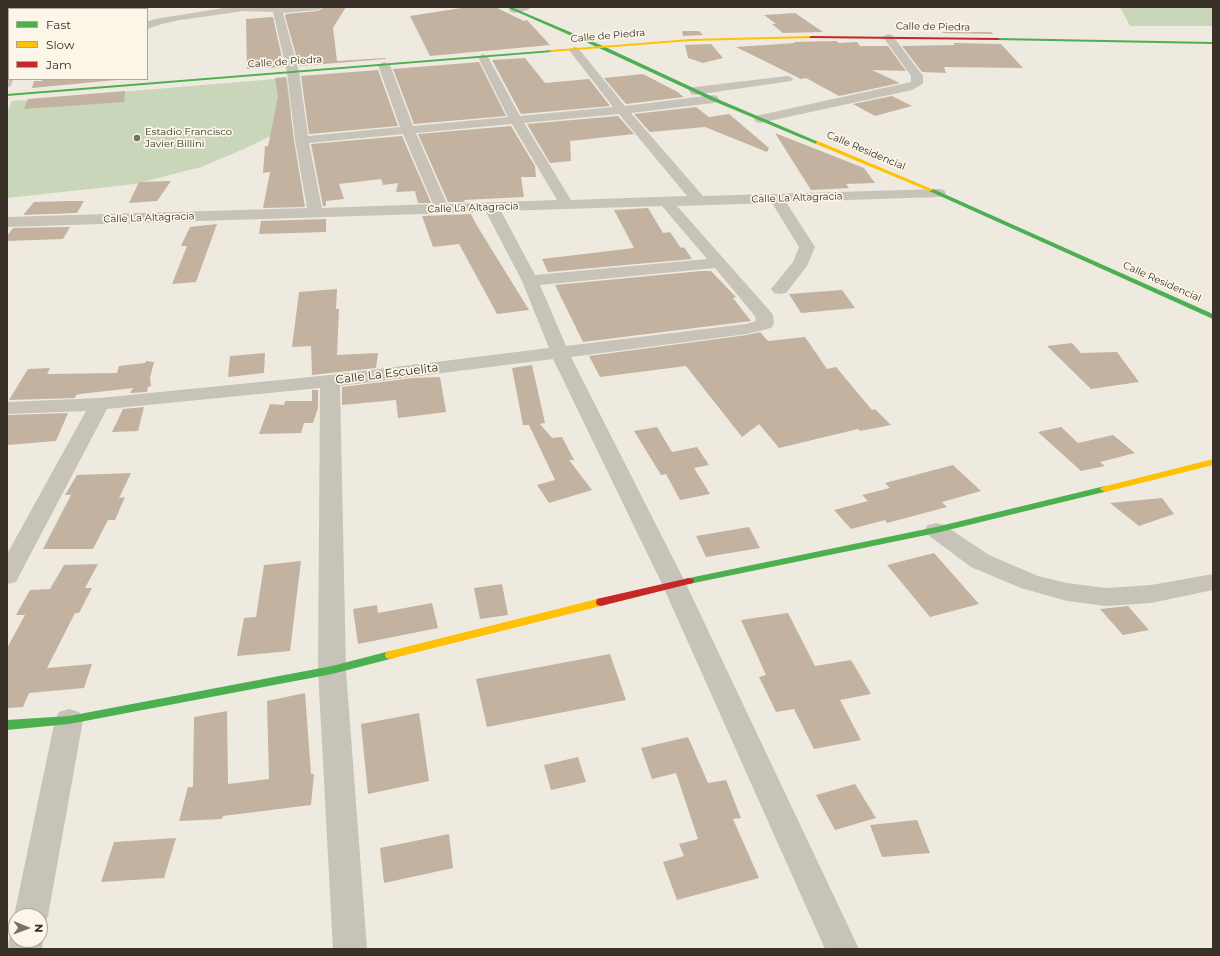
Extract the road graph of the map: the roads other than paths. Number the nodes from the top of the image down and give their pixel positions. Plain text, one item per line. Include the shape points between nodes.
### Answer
1 (77, 7) edge
2 (318, 7) edge
3 (527, 7) edge
4 (57, 8) edge
5 (511, 8) edge
6 (277, 10) junction
7 (148, 26) edge
8 (888, 37) junction
9 (1213, 43) edge
10 (601, 47) junction
11 (574, 50) junction
12 (483, 57) junction
13 (384, 65) junction
14 (293, 72) junction
15 (787, 79) dead end
16 (695, 91) junction
17 (7, 95) edge
18 (713, 99) junction
19 (622, 110) junction
20 (760, 118) junction
21 (516, 120) junction
22 (408, 130) junction
23 (302, 140) junction
24 (939, 193) junction
25 (776, 198) junction
26 (700, 201) junction
27 (666, 202) junction
28 (567, 205) junction
29 (491, 207) junction
30 (442, 209) junction
31 (315, 213) junction
32 (7, 222) edge
33 (720, 263) junction
34 (530, 281) junction
35 (780, 289) dead end
36 (1213, 317) edge
37 (560, 353) junction
38 (330, 381) junction
39 (100, 404) junction
40 (7, 408) edge
41 (1213, 462) edge
42 (936, 530) junction
43 (7, 576) edge
44 (1213, 582) edge
45 (674, 584) junction
46 (332, 670) junction
47 (69, 720) junction
48 (7, 725) edge
49 (33, 908) edge
50 (350, 949) edge
51 (842, 949) edge

1 - 4 street
2 - 6 street
3 - 5 street
5 - 10 street, Calle Residencial
6 - 7 street via 244,8 180,17
6 - 14 street
8 - 9 street, Calle de Piedra
8 - 10 street, Calle de Piedra via 690,40
8 - 20 street via 917,76 917,83 904,88
10 - 11 street, Calle de Piedra
10 - 16 street, Calle Residencial
11 - 12 street, Calle de Piedra
11 - 19 street
12 - 13 street, Calle de Piedra
12 - 21 street
13 - 14 street, Calle de Piedra
13 - 22 street
14 - 17 street, Calle de Piedra
14 - 23 street
15 - 16 street
16 - 18 street, Calle Residencial
18 - 19 street
18 - 20 street, Calle Residencial
19 - 21 street
19 - 26 street
20 - 24 street, Calle Residencial
21 - 22 street
21 - 28 street
22 - 23 street
22 - 30 street
23 - 31 street
24 - 25 street, Calle La Altagracia
24 - 36 street, Calle Residencial
25 - 26 street, Calle La Altagracia
25 - 35 street via 808,247 801,263
26 - 27 street, Calle La Altagracia
27 - 28 street, Calle La Altagracia
27 - 33 street
28 - 29 street, Calle La Altagracia
29 - 30 street, Calle La Altagracia
29 - 34 street
30 - 31 street, Calle La Altagracia
31 - 32 street, Calle La Altagracia
33 - 34 street
33 - 37 street, Calle La Escuelita via 764,315 765,324 747,330
34 - 37 street
37 - 38 street, Calle La Escuelita
37 - 45 street
38 - 39 street, Calle La Escuelita
38 - 46 street
39 - 40 street, Calle La Escuelita
39 - 43 street
41 - 42 street
42 - 44 street via 980,561 1030,582 1066,592 1106,596 1151,594
42 - 45 street
45 - 46 street
45 - 51 street
46 - 47 street
46 - 50 street
47 - 48 street
47 - 49 street

